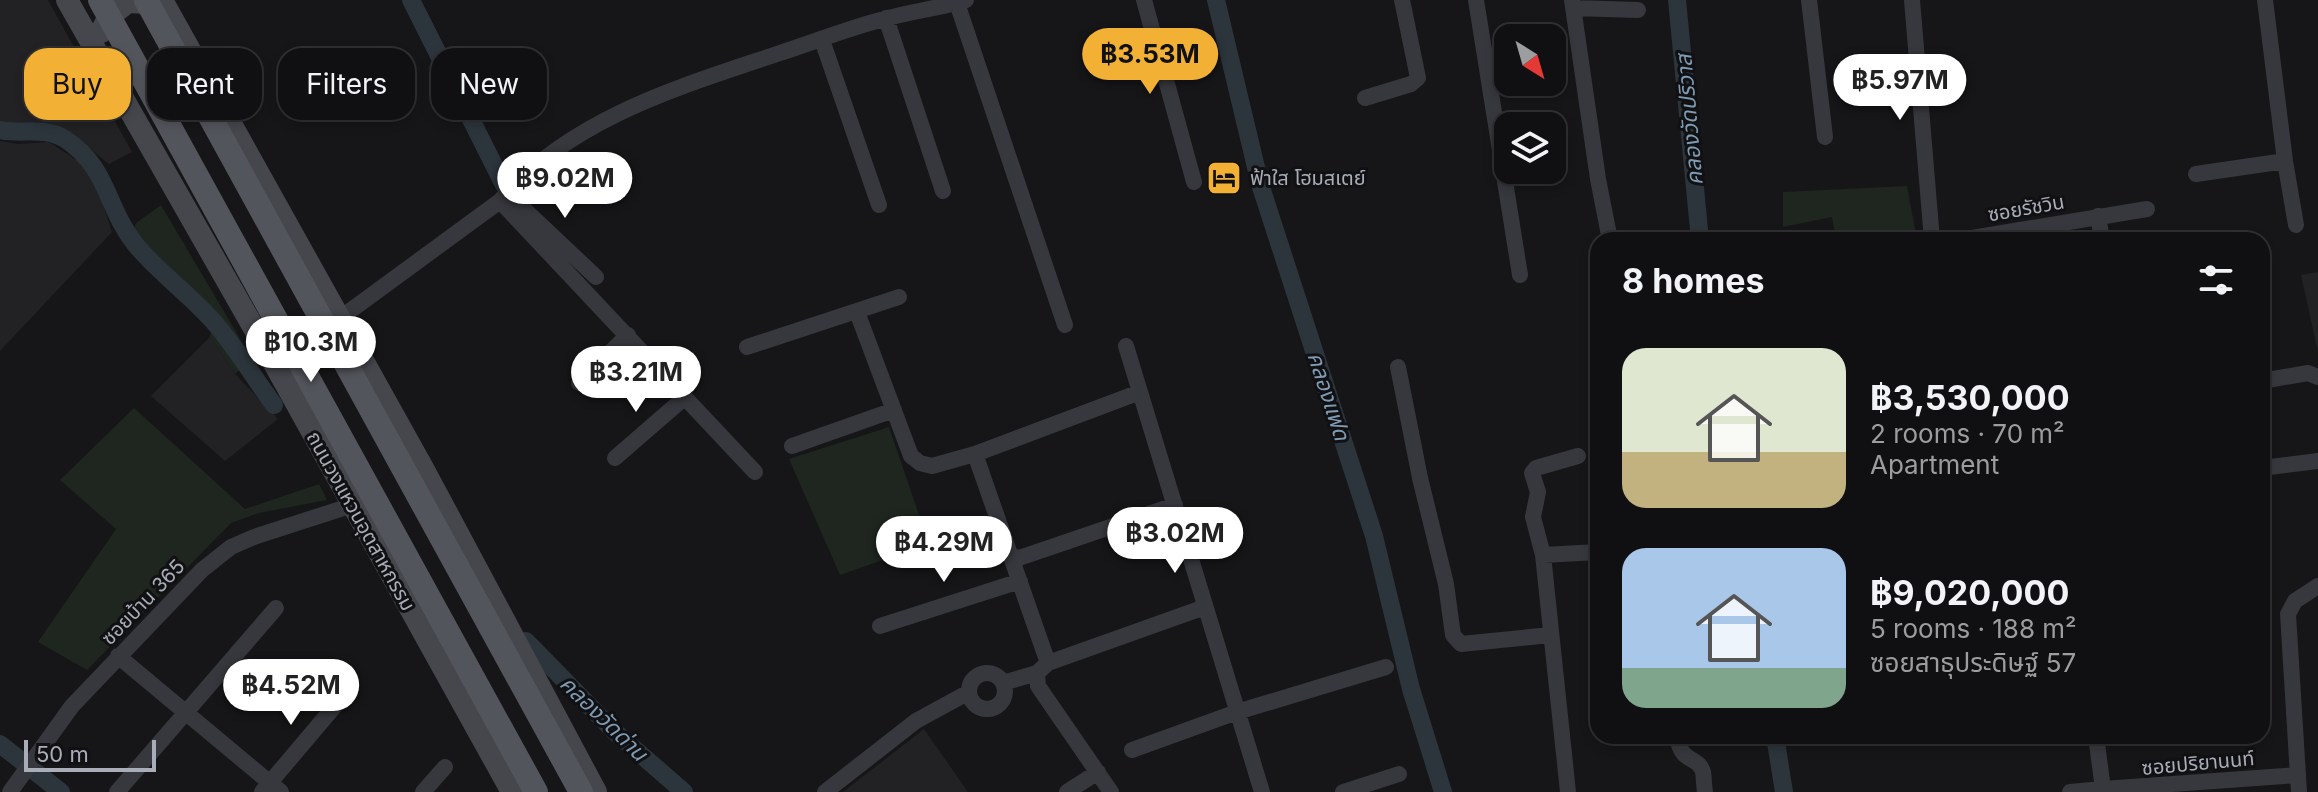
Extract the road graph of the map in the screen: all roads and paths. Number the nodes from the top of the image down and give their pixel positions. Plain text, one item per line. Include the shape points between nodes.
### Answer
1 (67, 0) edge
2 (100, 0) edge
3 (146, 0) edge
4 (1144, 0) edge
5 (1402, 0) edge
6 (1476, 0) edge
7 (1809, 0) edge
8 (1912, 0) edge
9 (2265, 0) edge
10 (961, 1) edge
11 (1572, 4) edge
12 (166, 8) edge
13 (1638, 10) dead end
14 (886, 18) junction
15 (822, 40) junction
16 (95, 48) edge
17 (102, 48) edge
18 (1365, 98) dead end
19 (131, 111) edge
20 (1825, 137) dead end
21 (2285, 161) junction
22 (2196, 174) dead end
23 (1194, 182) dead end
24 (943, 191) dead end
25 (504, 197) junction
26 (879, 205) dead end
27 (2147, 209) dead end
28 (2098, 216) junction
29 (2296, 225) dead end
30 (1608, 232) edge
31 (1932, 232) edge
32 (2006, 232) edge
33 (2101, 232) edge
34 (1520, 275) dead end
35 (596, 277) dead end
36 (899, 297) dead end
37 (857, 312) junction
38 (339, 319) junction
39 (1065, 325) dead end
40 (628, 335) junction
41 (1126, 346) dead end
42 (747, 347) dead end
43 (1398, 367) dead end
44 (2318, 377) edge
45 (2270, 380) edge
46 (579, 383) dead end
47 (1140, 392) junction
48 (683, 399) junction
49 (894, 410) junction
50 (792, 446) dead end
51 (975, 454) junction
52 (1578, 456) dead end
53 (615, 458) dead end
54 (2318, 461) edge
55 (2270, 467) edge
56 (755, 472) dead end
57 (353, 505) junction
58 (1175, 505) junction
59 (1590, 552) edge
60 (1543, 555) junction
61 (1011, 556) junction
62 (1020, 581) junction
63 (2318, 586) edge
64 (1205, 607) junction
65 (276, 608) dead end
66 (880, 626) dead end
67 (1550, 635) junction
68 (118, 656) junction
69 (1386, 667) dead end
70 (1043, 668) junction
71 (1003, 683) junction
72 (350, 688) dead end
73 (969, 692) junction
74 (185, 712) junction
75 (1237, 712) junction
76 (1678, 744) edge
77 (2097, 744) edge
78 (1132, 750) dead end
79 (445, 767) dead end
80 (1098, 772) junction
81 (1399, 774) dead end
82 (2298, 783) edge
83 (12, 789) edge
84 (271, 789) edge
85 (2103, 789) junction
86 (117, 792) edge
87 (423, 792) edge
88 (512, 792) edge
89 (536, 792) edge
90 (581, 792) edge
91 (596, 792) edge
92 (825, 792) edge
93 (1067, 792) edge
94 (1111, 792) edge
95 (1262, 792) edge
96 (1343, 792) edge
97 (1568, 792) edge
98 (1705, 792) edge
99 (2070, 792) edge

1 - 16 main road, ถนนวงแหวนอุตสาหกรรม
2 - 89 main road, ถนนวงแหวนอุตสาหกรรม, bridge
3 - 90 main road, bridge
4 - 23 street
5 - 18 street via 1418,78
6 - 34 street
7 - 20 street
8 - 31 street
9 - 21 street
10 - 14 street
10 - 39 street
11 - 13 street
11 - 30 street
12 - 17 main road via 128,2 108,18 100,34
12 - 38 main road
14 - 15 street
14 - 24 street
15 - 25 street via 646,101 596,125 521,177
15 - 26 street
19 - 57 main road, ถนนวงแหวนอุตสาหกรรม
21 - 22 street
21 - 29 street
25 - 35 street
25 - 38 street
25 - 40 street
27 - 28 street, ซอยรัชวิน
28 - 32 street, ซอยรัชวิน
28 - 33 street
36 - 37 street
37 - 42 street
37 - 49 street
38 - 91 main road
40 - 46 street
40 - 48 street
41 - 47 street
43 - 67 street via 1453,635 1461,644
44 - 45 street via 2308,373
47 - 51 street
47 - 58 street
48 - 53 street
48 - 56 street
49 - 50 street
49 - 51 street via 911,456 920,463 932,466
51 - 61 street
52 - 60 street via 1532,473 1538,492 1533,517
54 - 55 street
57 - 68 street, ซอยบ้าน 365 via 231,547
57 - 88 main road, ถนนวงแหวนอุตสาหกรรม
58 - 61 street via 1019,558
58 - 64 street
59 - 60 street
60 - 67 street
61 - 62 street
62 - 66 street
62 - 70 street
63 - 82 street via 2295,601 2288,614
64 - 70 street
64 - 75 street
65 - 74 street
67 - 97 street
68 - 74 street
68 - 83 street, ซอยบ้าน 365 via 72,706
69 - 75 street
70 - 71 street
70 - 80 street via 1038,686
71 - 73 street via 995,675 983,674
71 - 73 street via 1003,700 989,709 978,707
72 - 84 street
73 - 92 street via 916,721
74 - 84 street
74 - 86 street
75 - 78 street
75 - 95 street
76 - 98 street via 1685,758 1702,769
77 - 85 street
79 - 87 street
80 - 93 street
80 - 94 street
81 - 96 street
82 - 85 street, ซอยปริยานนท์
85 - 99 street, ซอยปริยานนท์

